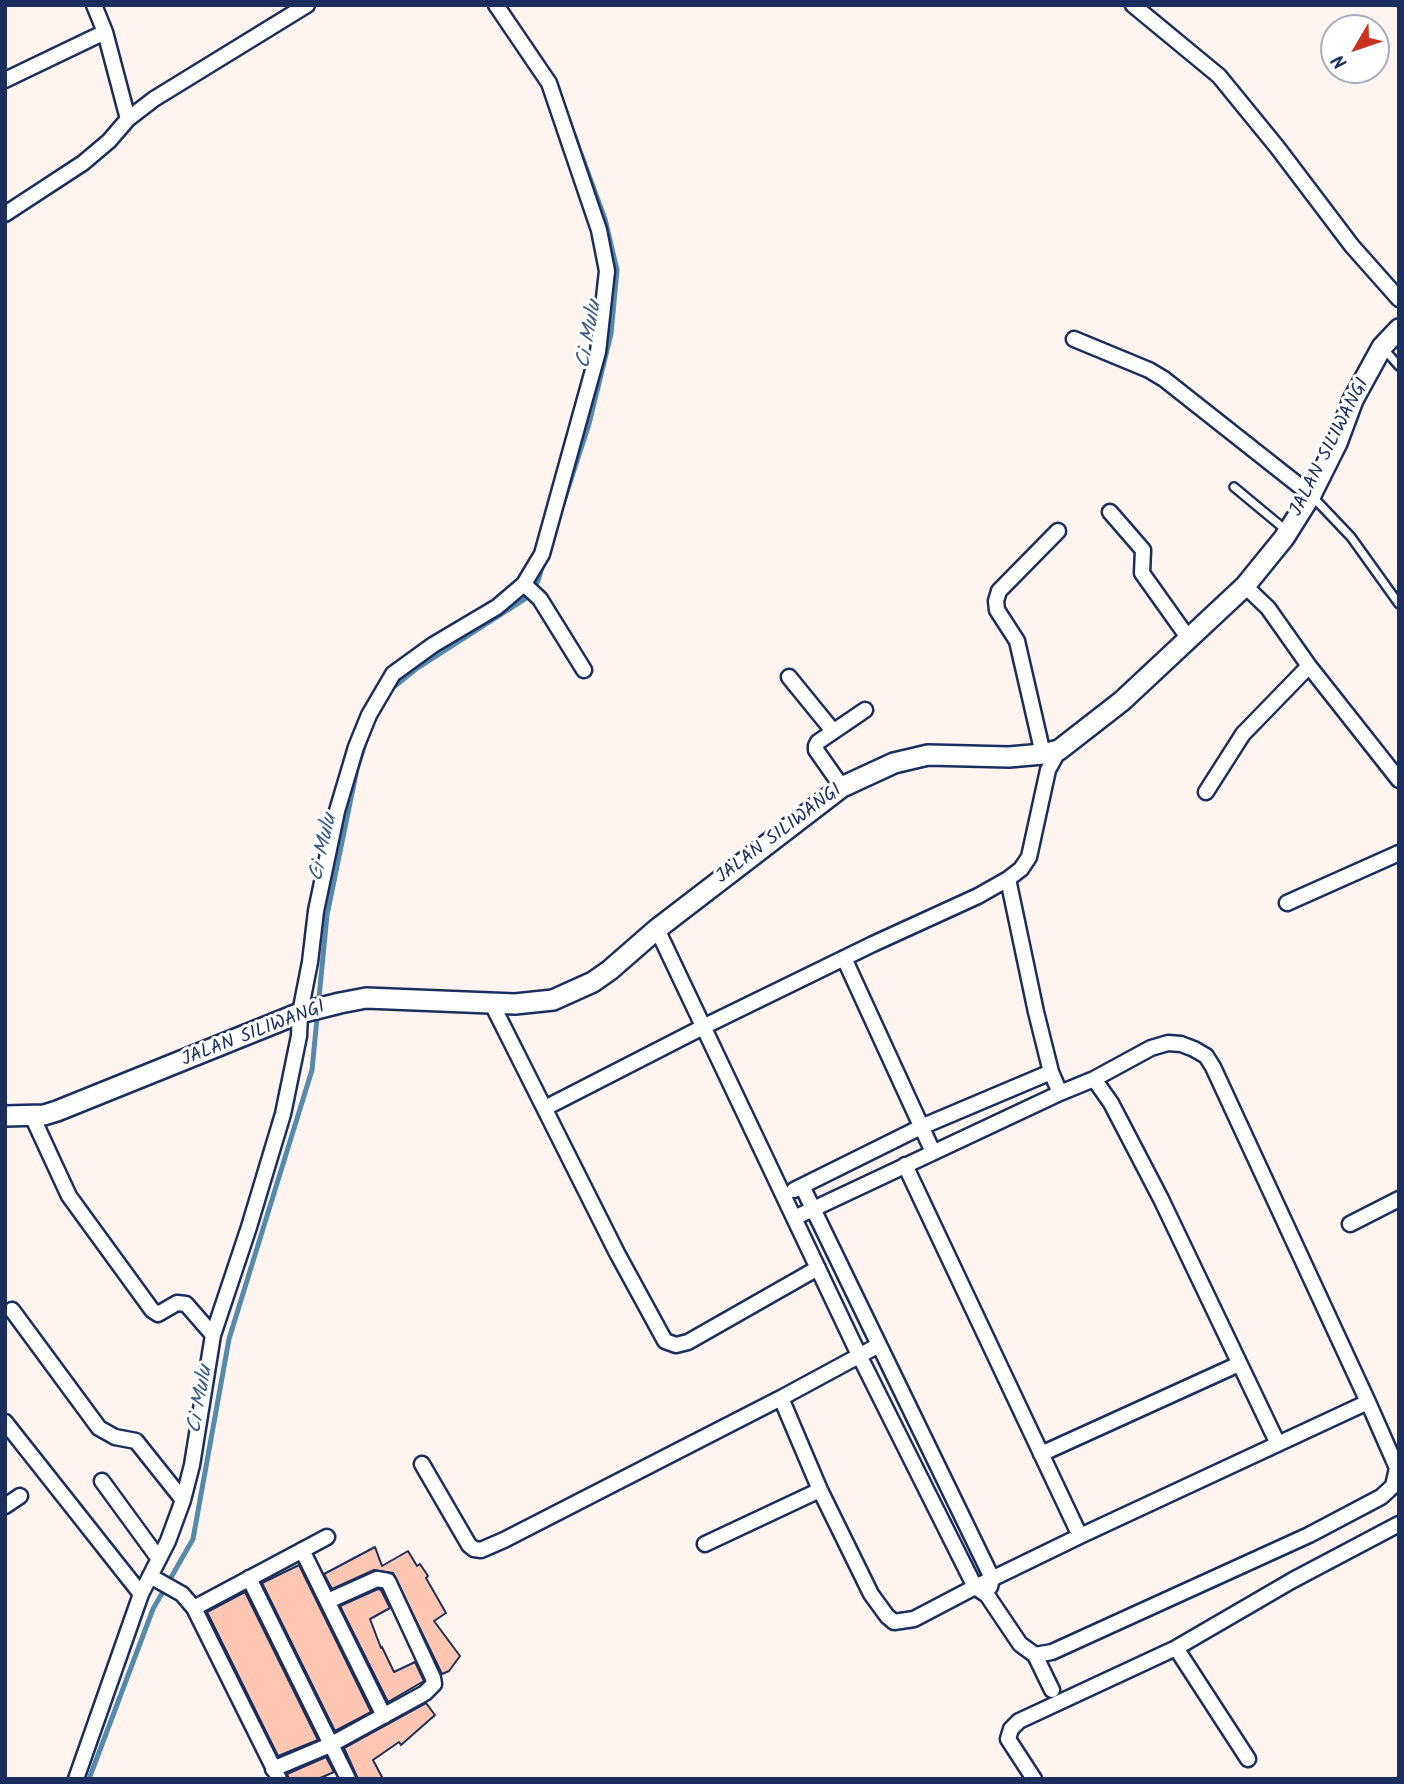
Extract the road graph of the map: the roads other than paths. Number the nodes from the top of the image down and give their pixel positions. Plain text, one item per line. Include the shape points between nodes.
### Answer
1 (94, 5) edge
2 (307, 5) edge
3 (496, 5) edge
4 (1133, 5) edge
5 (105, 32) junction
6 (5, 80) edge
7 (128, 119) junction
8 (5, 214) edge
9 (1399, 299) edge
10 (1399, 329) edge
11 (1074, 339) dead end
12 (1382, 347) junction
13 (1399, 366) edge
14 (1234, 487) dead end
15 (1311, 495) junction
16 (1110, 512) dead end
17 (1058, 531) dead end
18 (1288, 532) junction
19 (524, 585) junction
20 (1245, 586) junction
21 (1399, 604) edge
22 (1189, 639) junction
23 (1309, 666) junction
24 (584, 670) dead end
25 (789, 677) dead end
26 (865, 710) dead end
27 (833, 731) junction
28 (1051, 752) junction
29 (1399, 780) edge
30 (842, 788) junction
31 (1206, 792) dead end
32 (1399, 853) edge
33 (1008, 879) junction
34 (1287, 902) dead end
35 (657, 929) junction
36 (844, 958) junction
37 (492, 1004) junction
38 (301, 1013) junction
39 (705, 1026) junction
40 (1051, 1072) junction
41 (1094, 1079) junction
42 (1060, 1093) junction
43 (545, 1108) junction
44 (5, 1116) edge
45 (32, 1116) junction
46 (920, 1127) junction
47 (933, 1152) junction
48 (905, 1165) junction
49 (802, 1186) junction
50 (783, 1195) junction
51 (1399, 1199) edge
52 (814, 1209) junction
53 (794, 1218) junction
54 (1350, 1224) dead end
55 (818, 1268) junction
56 (12, 1310) dead end
57 (213, 1335) junction
58 (879, 1345) junction
59 (859, 1356) junction
60 (1239, 1364) junction
61 (781, 1398) junction
62 (1368, 1402) junction
63 (5, 1422) edge
64 (928, 1444) junction
65 (1278, 1444) junction
66 (908, 1452) junction
67 (1041, 1454) junction
68 (422, 1464) dead end
69 (102, 1481) dead end
70 (820, 1490) junction
71 (20, 1496) dead end
72 (183, 1500) junction
73 (5, 1506) edge
74 (1399, 1524) edge
75 (1080, 1536) junction
76 (327, 1537) dead end
77 (705, 1544) dead end
78 (302, 1550) junction
79 (159, 1559) junction
80 (153, 1578) junction
81 (249, 1578) junction
82 (992, 1578) junction
83 (981, 1591) junction
84 (141, 1594) junction
85 (328, 1601) junction
86 (194, 1608) junction
87 (1176, 1648) junction
88 (1035, 1655) junction
89 (1052, 1690) dead end
90 (384, 1716) junction
91 (330, 1745) junction
92 (1248, 1759) dead end
93 (276, 1774) edge
94 (76, 1779) edge
95 (348, 1779) edge
96 (1034, 1779) edge

1 - 5 street
2 - 7 street via 164,91
3 - 19 street via 553,92 599,230 607,271 598,352 579,426 542,554
4 - 9 street via 1219,76
5 - 6 street
5 - 7 street
7 - 8 street via 83,163
10 - 12 street, JALAN SILIWANGI
11 - 15 street via 1164,379
12 - 13 lane
12 - 15 street, JALAN SILIWANGI
14 - 18 lane
15 - 18 street, JALAN SILIWANGI
15 - 21 lane via 1351,537
16 - 22 street via 1143,550 1142,573
17 - 28 street via 999,591 996,601 1017,641
18 - 20 street, JALAN SILIWANGI
19 - 24 street via 540,599
19 - 38 street via 393,674 369,715 337,811 314,918
20 - 22 street, JALAN SILIWANGI
20 - 23 street via 1268,608
22 - 28 street, JALAN SILIWANGI via 1122,701
23 - 29 street
23 - 31 street via 1243,734
25 - 27 street
26 - 27 street
27 - 30 street via 818,742 816,750
28 - 30 street, JALAN SILIWANGI via 1009,757 928,755 894,763
28 - 33 street via 1029,857
30 - 35 street, JALAN SILIWANGI
32 - 34 street
33 - 36 street
33 - 40 street
35 - 37 street, JALAN SILIWANGI via 610,970 575,991 533,1004
35 - 39 street
36 - 39 street
36 - 46 street
37 - 38 street, JALAN SILIWANGI via 366,998
37 - 43 street
38 - 45 street, JALAN SILIWANGI via 73,1105
38 - 57 street via 279,1127
39 - 43 street
39 - 50 street
40 - 42 street
40 - 46 street
41 - 42 street
41 - 60 street via 1161,1199
41 - 62 street via 1168,1043 1206,1056
42 - 47 street
43 - 55 street via 617,1253 670,1345 688,1342
44 - 45 street, JALAN SILIWANGI
45 - 57 street via 69,1196 152,1310 158,1314 177,1303 186,1304
46 - 47 street
46 - 49 street
47 - 48 street
48 - 52 street
48 - 67 street
49 - 50 street
49 - 52 street
50 - 53 street
51 - 54 street
52 - 53 street
52 - 58 street
53 - 55 street
55 - 59 street
56 - 72 street via 99,1428 136,1441
57 - 72 street
58 - 59 street
58 - 64 street
59 - 61 street
59 - 66 street
60 - 65 street
60 - 67 street
61 - 68 street via 481,1550 470,1545
61 - 70 street
62 - 65 street
62 - 88 street via 1397,1468 1393,1486 1381,1497 1255,1561 1052,1652
63 - 84 street
64 - 66 street
64 - 82 street
65 - 75 street
66 - 83 street
67 - 75 street
69 - 79 street
70 - 77 street
70 - 83 street via 871,1594 894,1622 914,1619
71 - 73 street
72 - 79 street
74 - 87 street
75 - 82 street
76 - 78 street
78 - 81 street
78 - 85 street
79 - 80 street
80 - 84 street
80 - 86 street via 183,1594
81 - 86 street
81 - 91 street
82 - 83 street
83 - 88 street via 1020,1644
84 - 94 street
85 - 90 street
85 - 90 street via 377,1579 386,1580 391,1587 434,1682 427,1691
86 - 93 street
87 - 92 street
87 - 96 street via 1019,1721 1008,1739
88 - 89 street
90 - 91 street
91 - 93 street
91 - 95 street

